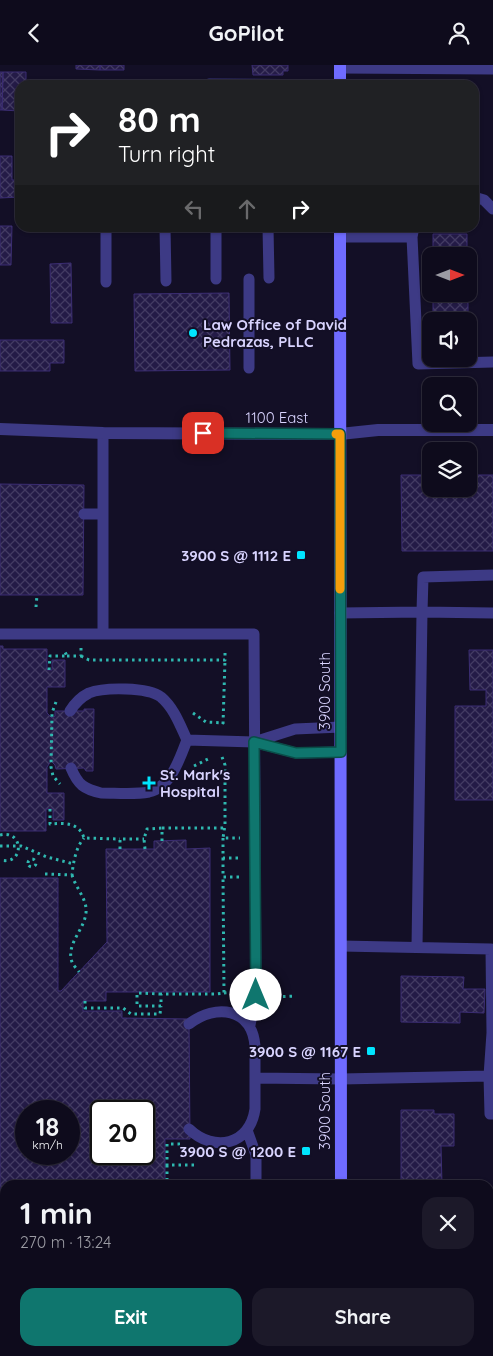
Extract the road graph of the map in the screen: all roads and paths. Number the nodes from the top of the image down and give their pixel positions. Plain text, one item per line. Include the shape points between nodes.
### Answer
1 (340, 67) edge
2 (493, 69) edge
3 (340, 80) edge
4 (479, 198) edge
5 (493, 209) edge
6 (106, 232) edge
7 (165, 232) edge
8 (216, 232) edge
9 (268, 232) edge
10 (340, 232) edge
11 (413, 232) edge
12 (269, 278) dead end
13 (216, 279) dead end
14 (249, 279) dead end
15 (166, 281) dead end
16 (106, 282) dead end
17 (493, 362) edge
18 (249, 368) dead end
19 (0, 429) edge
20 (493, 430) edge
21 (103, 433) junction
22 (340, 434) junction
23 (84, 514) dead end
24 (103, 514) junction
25 (493, 575) edge
26 (36, 595) dead end
27 (36, 607) dead end
28 (422, 612) junction
29 (340, 613) junction
30 (493, 613) edge
31 (0, 634) edge
32 (103, 634) junction
33 (80, 641) dead end
34 (225, 651) dead end
35 (81, 657) junction
36 (225, 660) junction
37 (49, 670) dead end
38 (59, 698) dead end
39 (188, 708) dead end
40 (70, 711) dead end
41 (341, 727) junction
42 (187, 740) junction
43 (254, 742) junction
44 (341, 752) junction
45 (71, 768) dead end
46 (190, 769) dead end
47 (64, 788) dead end
48 (50, 809) dead end
49 (224, 828) junction
50 (162, 829) junction
51 (0, 835) edge
52 (223, 837) junction
53 (84, 838) junction
54 (243, 838) dead end
55 (120, 839) junction
56 (144, 839) junction
57 (162, 841) dead end
58 (0, 846) edge
59 (18, 846) junction
60 (120, 849) dead end
61 (145, 849) dead end
62 (34, 852) junction
63 (223, 858) junction
64 (242, 858) dead end
65 (32, 859) dead end
66 (0, 860) edge
67 (74, 864) junction
68 (45, 874) dead end
69 (72, 875) junction
70 (223, 877) junction
71 (243, 877) dead end
72 (341, 946) junction
73 (417, 947) junction
74 (492, 949) edge
75 (79, 971) dead end
76 (243, 992) dead end
77 (224, 993) junction
78 (161, 994) junction
79 (266, 997) dead end
80 (296, 997) dead end
81 (85, 1001) dead end
82 (161, 1006) junction
83 (189, 1024) dead end
84 (250, 1025) junction
85 (489, 1076) junction
86 (255, 1077) junction
87 (341, 1079) junction
88 (493, 1114) edge
89 (189, 1129) dead end
90 (247, 1130) junction
91 (180, 1144) dead end
92 (167, 1165) junction
93 (195, 1165) dead end
94 (167, 1180) edge
95 (256, 1180) edge
96 (341, 1180) edge

1 - 2 lane
1 - 3 main road
4 - 5 lane
6 - 16 lane
7 - 15 lane
8 - 13 lane
9 - 12 lane
10 - 11 lane
10 - 22 main road, 3900 South
11 - 17 lane via 418,364
14 - 18 lane
19 - 21 street, 1100 East
20 - 22 street, 1100 East via 378,430
21 - 22 street, 1100 East
21 - 24 lane
22 - 29 main road, 3900 South
23 - 24 lane
24 - 32 lane
25 - 28 lane via 423,577
26 - 27 path
28 - 29 lane
28 - 30 lane
28 - 73 lane
29 - 41 main road, 3900 South
31 - 32 lane
32 - 43 lane via 254,633
33 - 35 path
34 - 36 path
35 - 36 path via 89,661
35 - 37 path via 50,656
36 - 39 path via 223,725 206,722
38 - 47 path via 52,713 51,767 53,776
40 - 42 lane via 80,698 97,691 149,691 162,697 178,719
41 - 43 lane via 295,729
41 - 44 main road, 3900 South
42 - 43 lane
42 - 45 lane via 171,774 160,786 148,792 94,792 76,780
43 - 44 lane via 296,753
43 - 84 lane via 256,995
44 - 72 main road, 3900 South
46 - 49 path via 205,759 222,754 225,765
48 - 53 path via 50,824 74,825
49 - 50 path
49 - 52 path
50 - 56 path via 147,829
50 - 57 path
51 - 59 path via 14,837
52 - 54 path
52 - 63 path
53 - 55 path
53 - 67 path
55 - 56 path
55 - 60 path
56 - 61 path
58 - 59 path
59 - 62 path
59 - 66 path via 13,859
62 - 65 path
62 - 67 path
63 - 64 path
63 - 70 path
67 - 69 path
68 - 69 path
69 - 75 path via 86,908 72,954 72,961
70 - 71 path
70 - 77 path
72 - 73 lane
72 - 87 main road, 3900 South
73 - 74 lane
74 - 85 lane
76 - 77 path
77 - 78 path
78 - 82 path
78 - 82 path via 137,993 137,1005
79 - 80 path
81 - 82 path via 85,1007 122,1008 131,1014 160,1014
83 - 84 lane via 212,1012 228,1012
84 - 86 lane via 254,1038
85 - 87 lane
85 - 88 lane via 490,1113
86 - 87 lane
86 - 90 lane via 254,1118
87 - 96 main road, 3900 South
89 - 90 lane via 205,1141 218,1143 231,1141
90 - 95 lane via 256,1155
91 - 92 path via 167,1143
92 - 93 path
92 - 94 path

